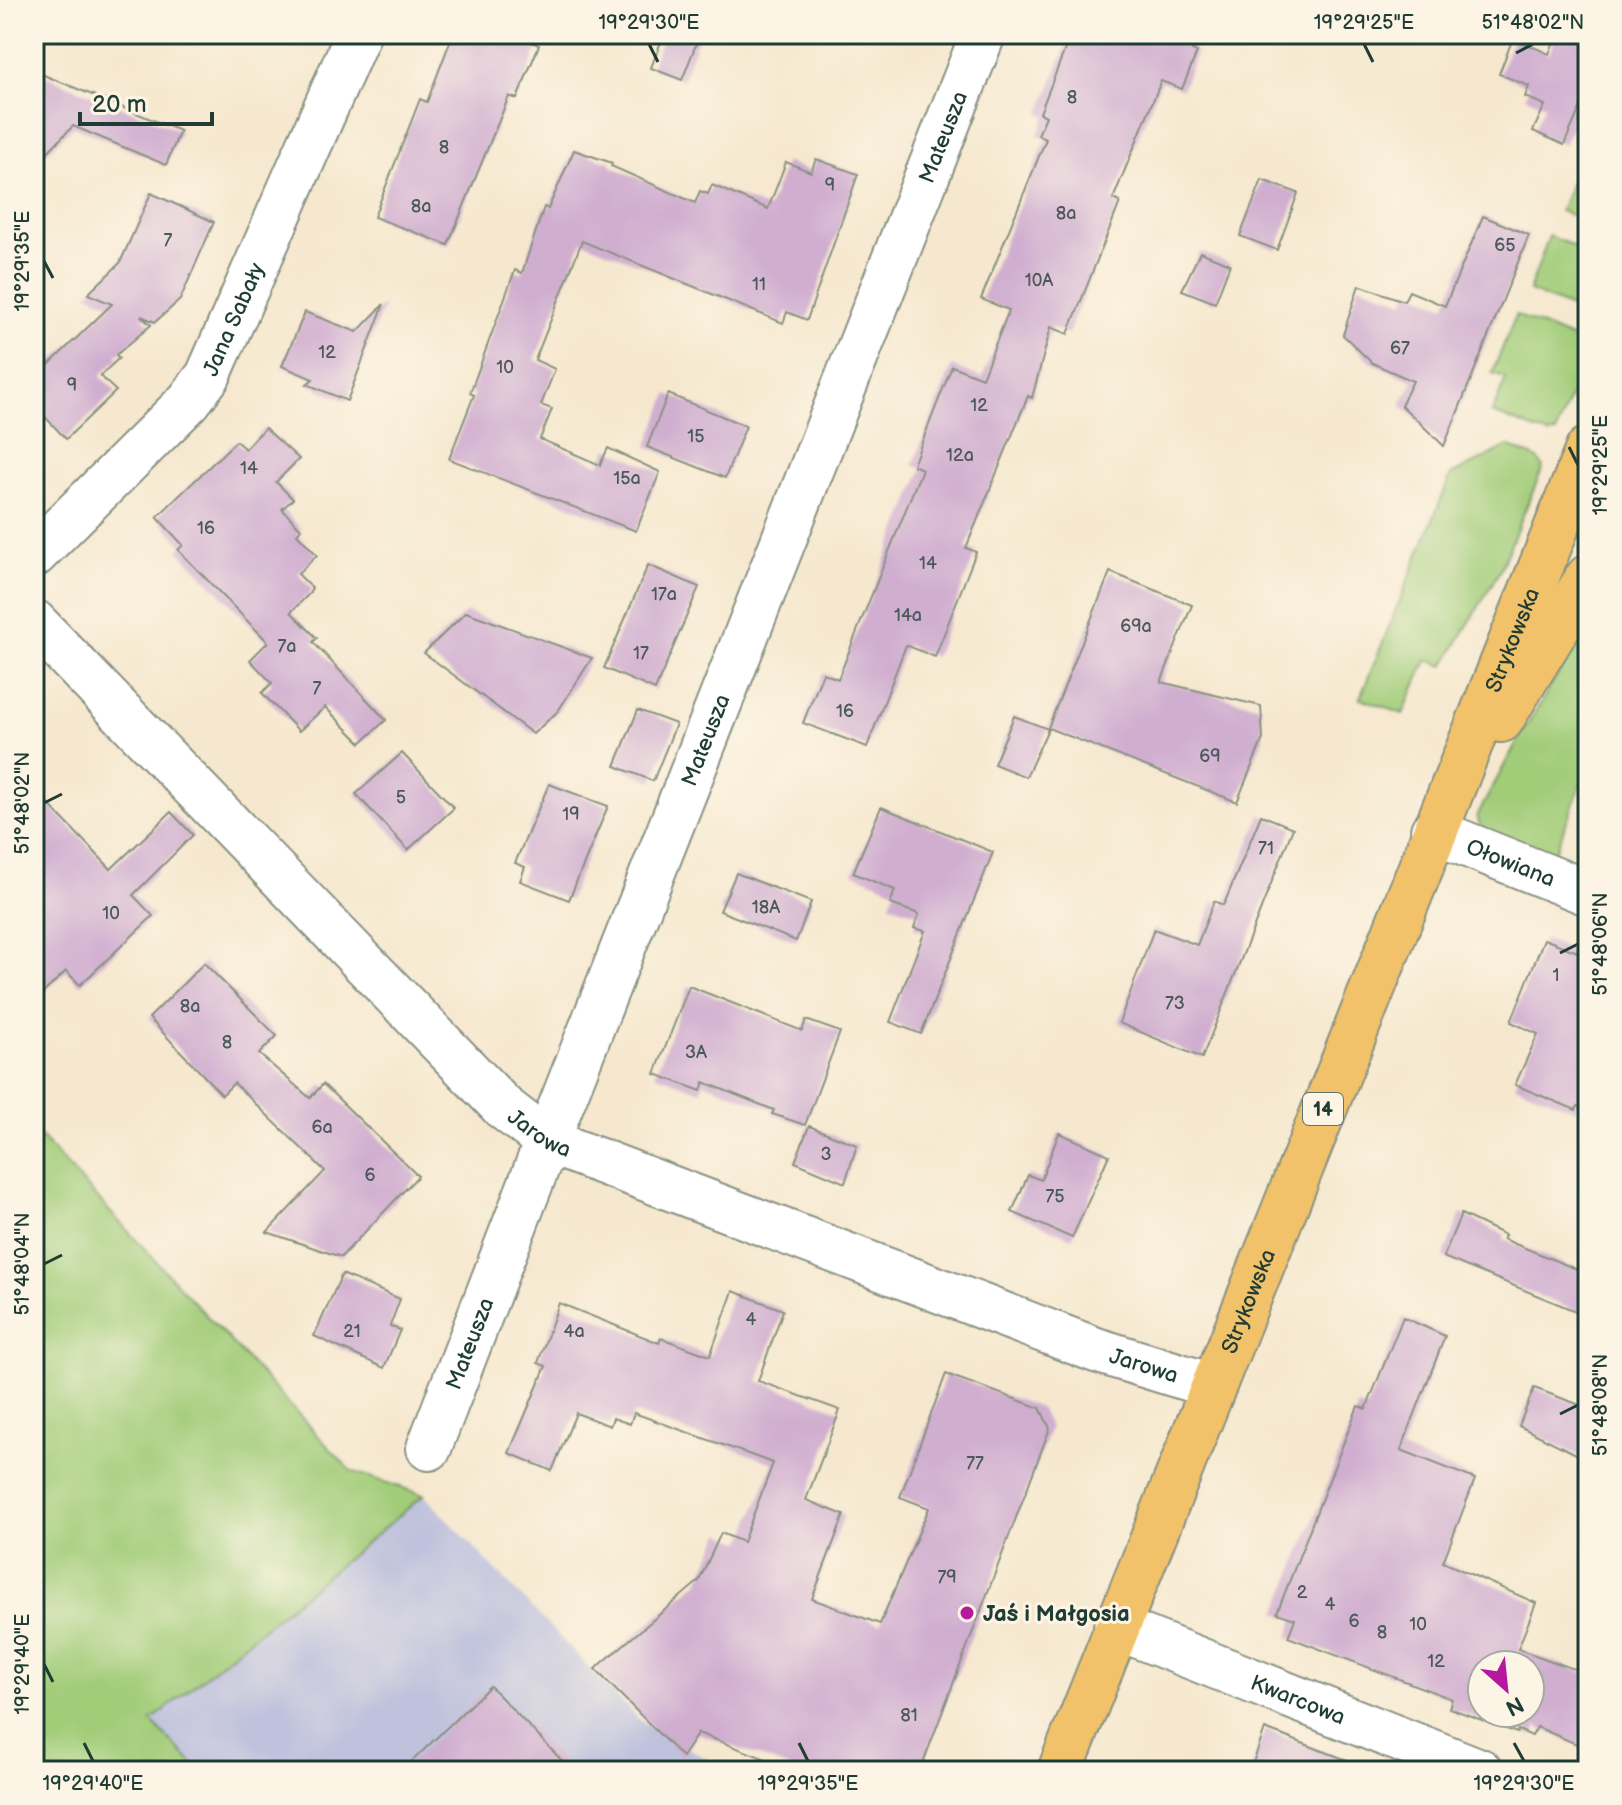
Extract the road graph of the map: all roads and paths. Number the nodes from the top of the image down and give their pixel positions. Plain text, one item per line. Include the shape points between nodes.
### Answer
1 (358, 34) edge
2 (983, 34) edge
3 (1588, 449) edge
4 (34, 555) edge
5 (1588, 577) edge
6 (34, 622) edge
7 (1433, 831) junction
8 (1588, 893) edge
9 (547, 1141) junction
10 (1212, 1386) junction
11 (429, 1448) dead end
12 (1116, 1627) junction
13 (1060, 1771) edge
14 (1480, 1771) edge

1 - 4 street, Jana Sabały via 208,376
2 - 9 street, Mateusza
3 - 7 main road, Strykowska / 14
5 - 7 main road, Strykowska / 14
6 - 9 street, Jarowa via 503,1107
7 - 8 street, Ołowiana
7 - 10 main road, Strykowska / 14
9 - 10 street, Jarowa via 1096,1350
9 - 11 street, Mateusza
10 - 12 main road, Strykowska / 14
12 - 13 main road, Strykowska / 14
12 - 14 street, Kwarcowa

